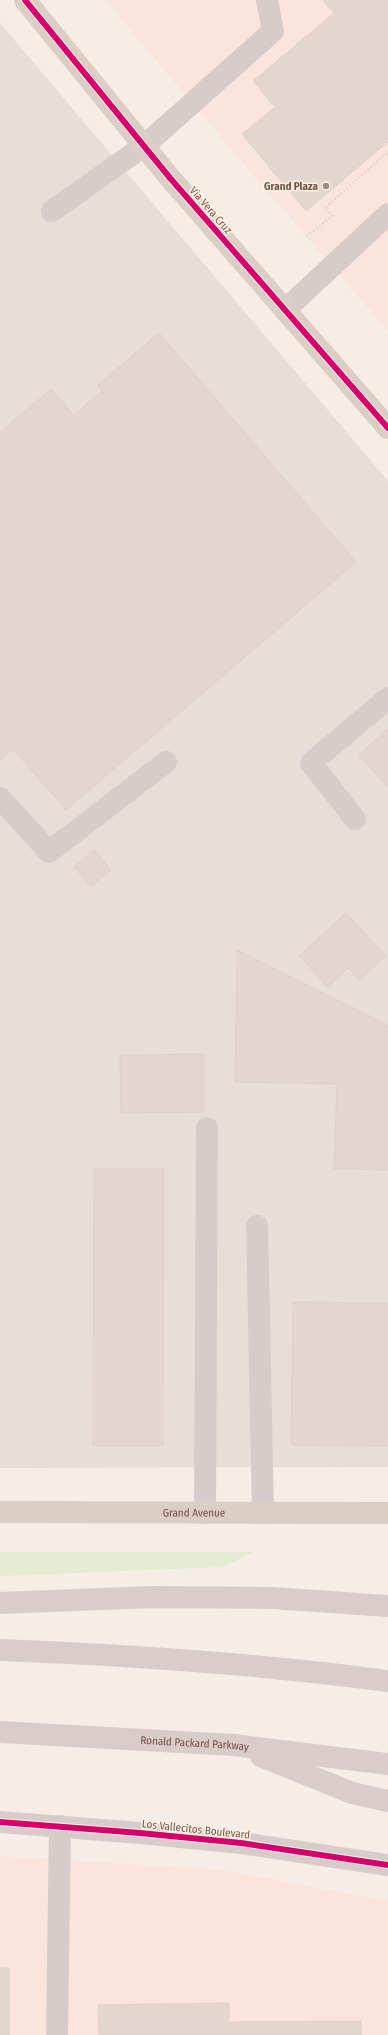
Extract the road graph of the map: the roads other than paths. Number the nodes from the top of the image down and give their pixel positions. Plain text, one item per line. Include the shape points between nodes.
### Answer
1 (25, 0) edge
2 (267, 0) edge
3 (144, 146) junction
4 (52, 211) dead end
5 (388, 214) edge
6 (285, 310) junction
7 (388, 428) edge
8 (388, 698) edge
9 (166, 762) dead end
10 (0, 798) edge
11 (355, 819) dead end
12 (207, 1128) dead end
13 (257, 1226) dead end
14 (0, 1512) edge
15 (205, 1513) junction
16 (264, 1513) junction
17 (388, 1513) edge
18 (0, 1603) edge
19 (388, 1606) edge
20 (0, 1650) edge
21 (388, 1681) edge
22 (0, 1732) edge
23 (234, 1745) junction
24 (388, 1764) edge
25 (388, 1801) edge
26 (0, 1822) edge
27 (60, 1826) junction
28 (388, 1865) edge
29 (57, 2035) edge

1 - 3 main road, Via Vera Cruz
2 - 3 street via 273,31
3 - 4 street
3 - 6 main road, Via Vera Cruz
5 - 6 street
6 - 7 main road, Via Vera Cruz
8 - 11 street via 311,763
9 - 10 street via 49,852
12 - 15 street
13 - 16 street
14 - 15 main road, Grand Avenue
15 - 16 main road, Grand Avenue
16 - 17 main road, Grand Avenue
18 - 19 highway via 159,1597 272,1598
20 - 21 highway via 96,1653 274,1668
22 - 23 highway, Ronald Packard Parkway
23 - 24 highway, Ronald Packard Parkway
23 - 25 highway via 352,1793
26 - 27 street, Los Vallecitos Boulevard
27 - 28 street, Los Vallecitos Boulevard via 241,1843
27 - 29 street

